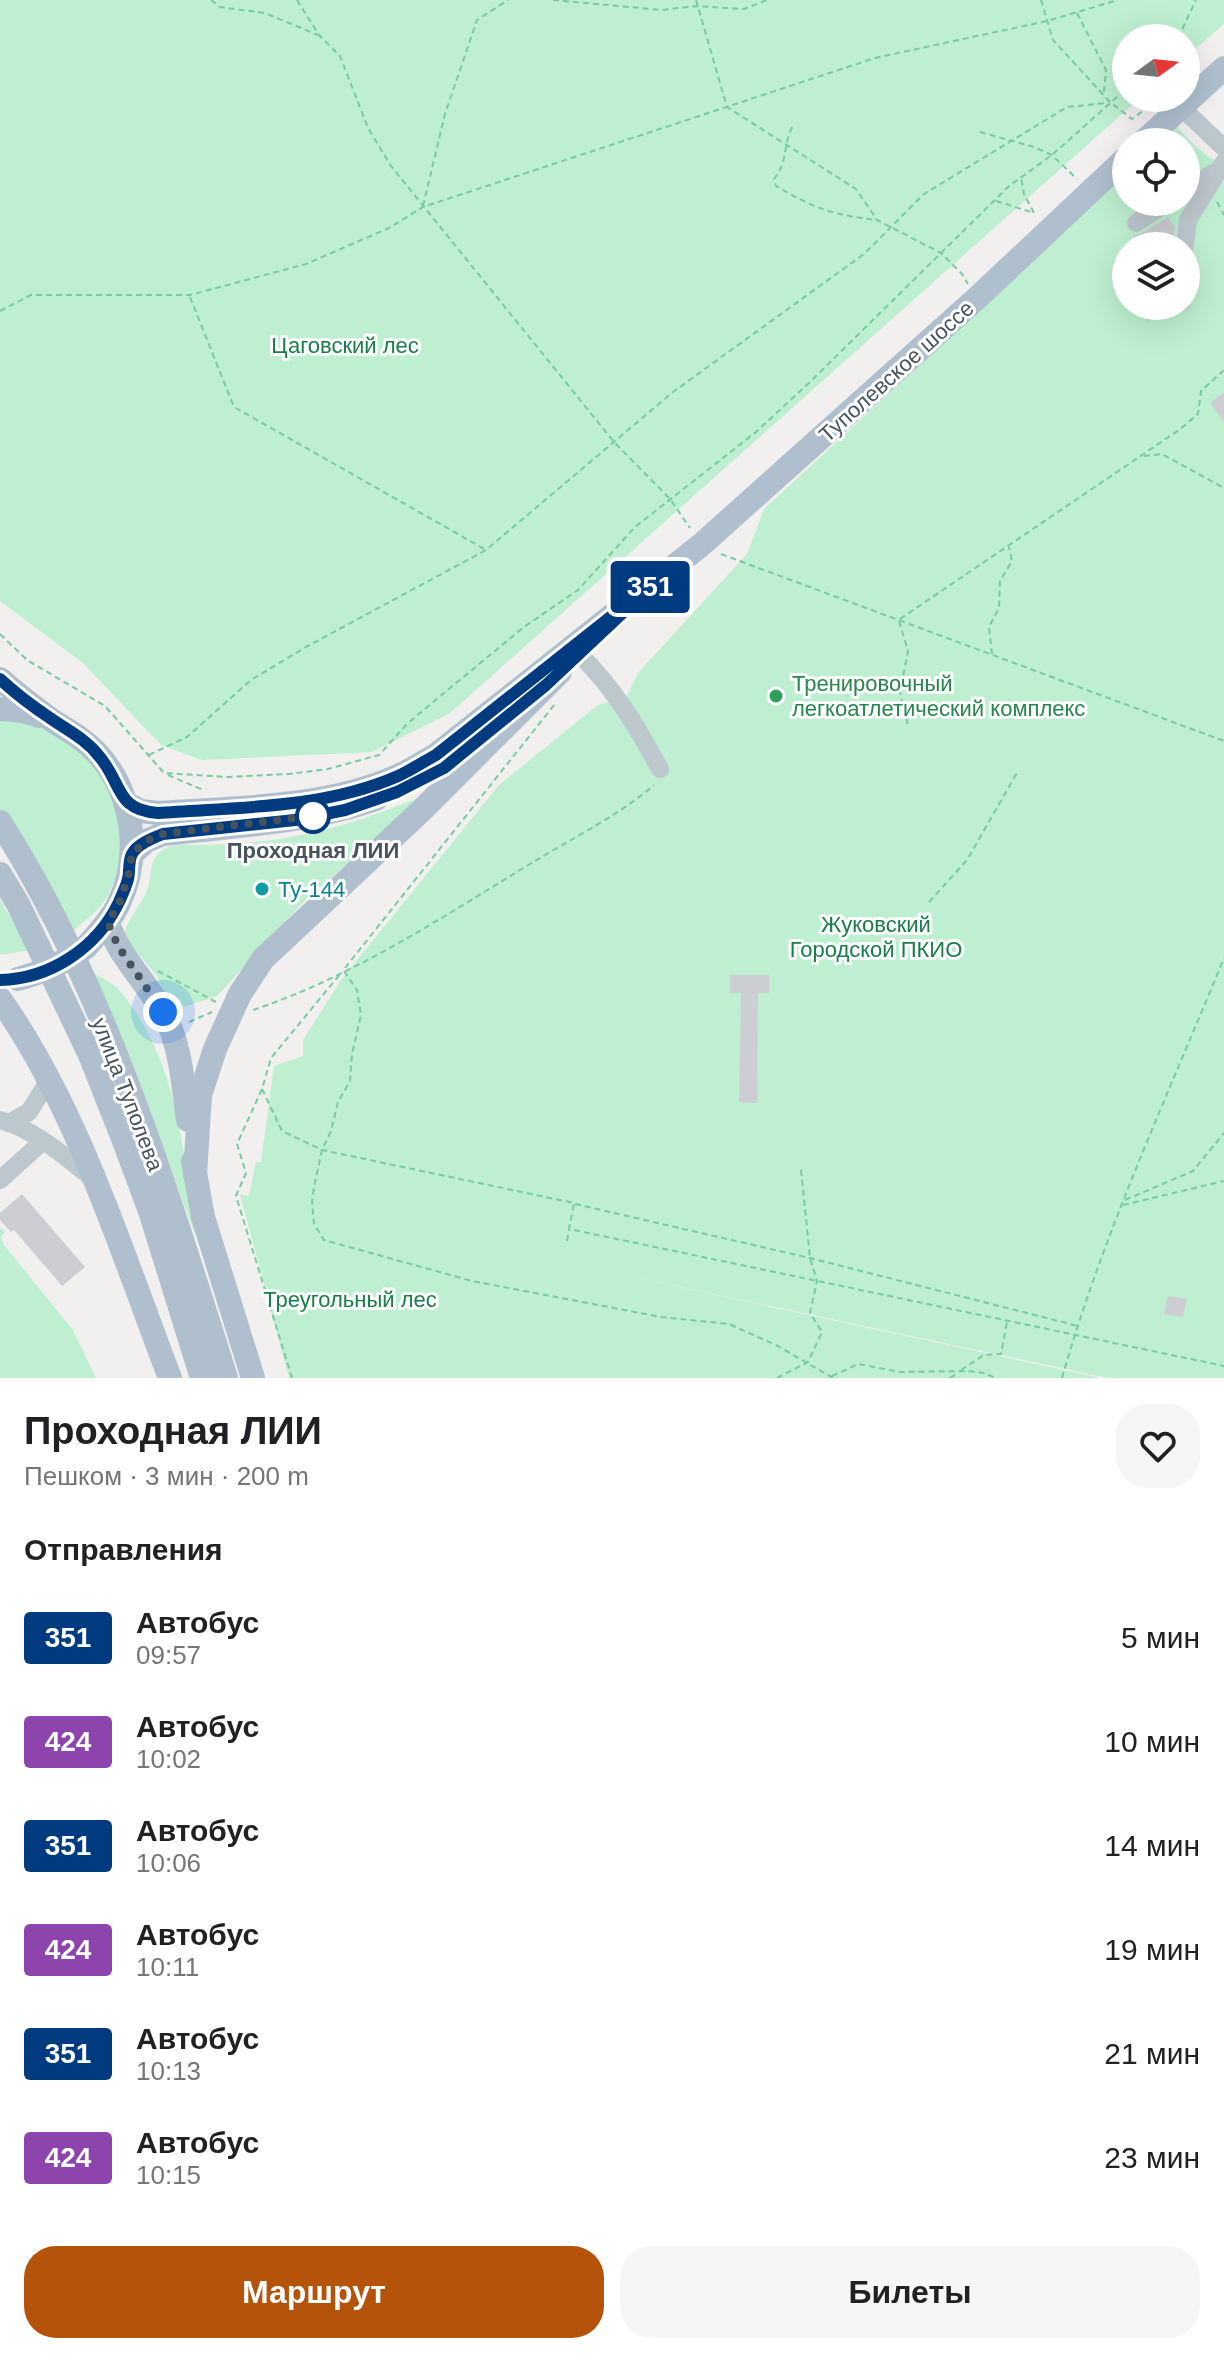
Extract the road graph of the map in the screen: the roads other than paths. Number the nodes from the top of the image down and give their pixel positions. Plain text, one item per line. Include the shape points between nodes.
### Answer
1 (1224, 68) edge
2 (1200, 84) edge
3 (1181, 112) edge
4 (1224, 148) edge
5 (1222, 166) edge
6 (1112, 171) edge
7 (1200, 181) edge
8 (1147, 216) edge
9 (1136, 223) dead end
10 (1187, 232) edge
11 (661, 577) junction
12 (580, 655) junction
13 (0, 679) edge
14 (551, 694) junction
15 (0, 709) edge
16 (54, 721) junction
17 (660, 769) road end
18 (126, 803) junction
19 (0, 822) edge
20 (132, 854) junction
21 (0, 874) edge
22 (108, 923) junction
23 (9, 980) edge
24 (0, 999) edge
25 (49, 1080) junction
26 (3, 1120) edge
27 (48, 1146) junction
28 (195, 1175) junction
29 (93, 1179) junction
30 (0, 1180) edge
31 (170, 1378) edge
32 (202, 1378) edge
33 (226, 1378) edge
34 (253, 1378) edge

1 - 2 main road
3 - 4 street
5 - 7 street
5 - 10 street via 1188,220
6 - 11 main road, Туполевское шоссе via 976,299
8 - 9 street
11 - 12 main road, Туполевское шоссе
11 - 18 main road, Туполевское шоссе via 436,755 398,776 294,804 158,813
12 - 14 main road, Туполевское шоссе
12 - 17 street via 623,703
13 - 16 main road
14 - 20 main road, Туполевское шоссе via 444,768 397,792 295,820 163,834
14 - 28 main road, Туполевское шоссе via 263,959 240,994 200,1095
15 - 16 main road
16 - 18 main road via 98,755
18 - 20 main road
19 - 33 main road, улица Туполева via 67,943 127,1084
20 - 22 main road via 120,901
21 - 32 main road, улица Туполева via 90,1055 150,1211
22 - 23 main road, bridge via 65,962
22 - 28 main road via 173,1034
24 - 25 main road
25 - 26 street via 29,1112
25 - 29 main road
26 - 27 street
27 - 29 street
27 - 30 street
28 - 34 main road, улица Туполева
29 - 31 main road

